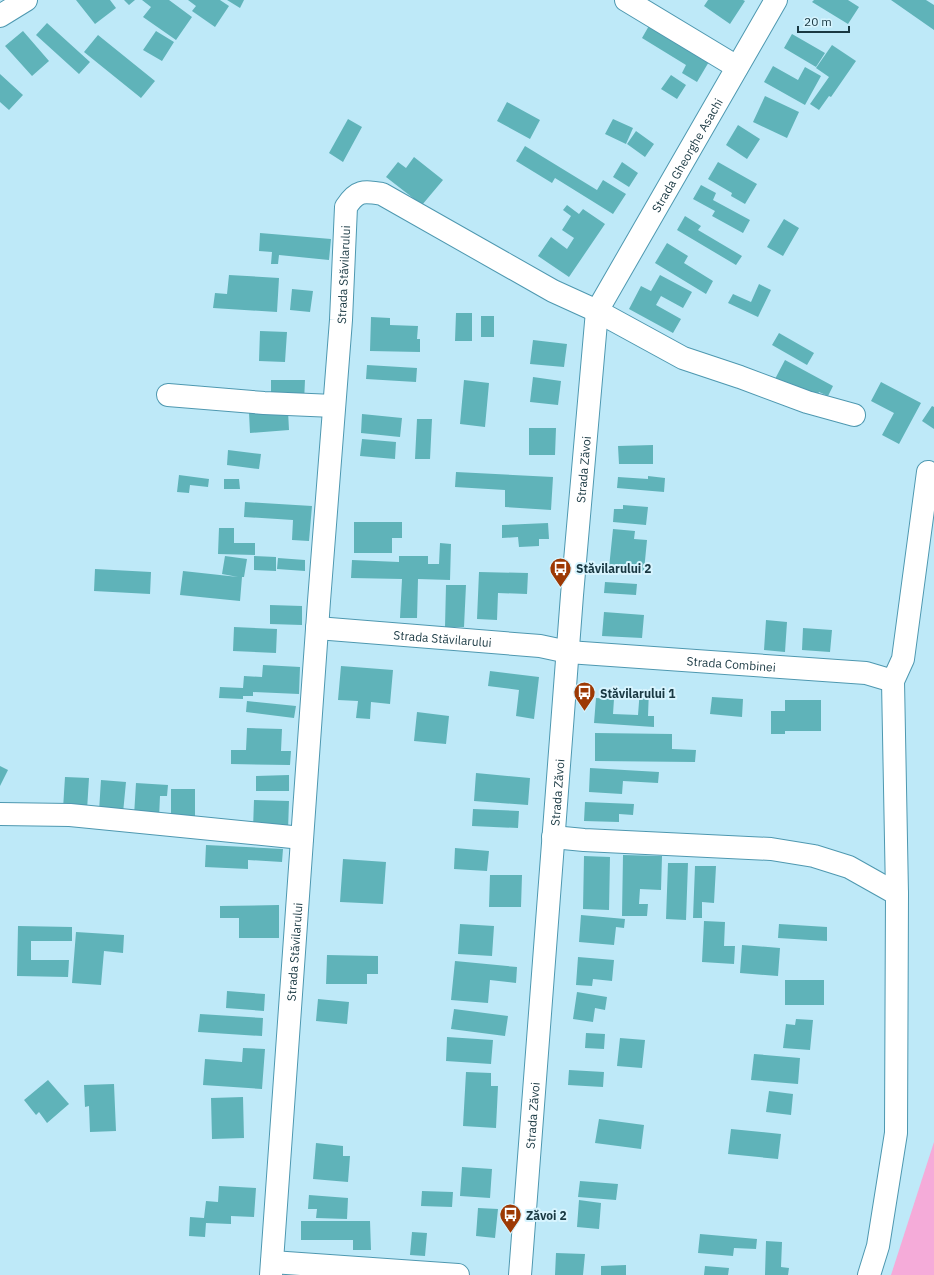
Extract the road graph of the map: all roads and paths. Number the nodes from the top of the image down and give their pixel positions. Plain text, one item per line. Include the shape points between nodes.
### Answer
1 (26, 0) edge
2 (626, 0) edge
3 (776, 0) edge
4 (0, 16) edge
5 (738, 67) junction
6 (596, 311) junction
7 (168, 395) dead end
8 (334, 406) junction
9 (854, 416) dead end
10 (928, 472) dead end
11 (317, 628) junction
12 (568, 652) junction
13 (893, 680) junction
14 (0, 814) edge
15 (553, 837) junction
16 (302, 838) junction
17 (897, 894) junction
18 (271, 1268) edge
19 (458, 1275) edge
20 (520, 1275) edge
21 (869, 1275) edge

1 - 4 street
2 - 5 street
3 - 5 street, Strada Gheorghe Asachi
5 - 6 street, Strada Gheorghe Asachi
6 - 8 street, Strada Stăvilarului via 553,291 382,194 365,191 353,196 346,207
6 - 9 street, Strada Stăvilarului via 683,358
6 - 12 street, Strada Zăvoi
7 - 8 street
8 - 11 street, Strada Stăvilarului
10 - 13 street via 903,659
11 - 12 street, Strada Stăvilarului via 540,646
11 - 16 street, Strada Stăvilarului
12 - 13 street, Strada Combinei via 866,673
12 - 15 street, Strada Zăvoi
13 - 17 street
14 - 16 street via 70,815
15 - 17 street via 771,849 814,856 849,867
15 - 20 street, Strada Zăvoi
16 - 18 street, Strada Stăvilarului
17 - 21 street via 896,1133 878,1246
18 - 19 street

